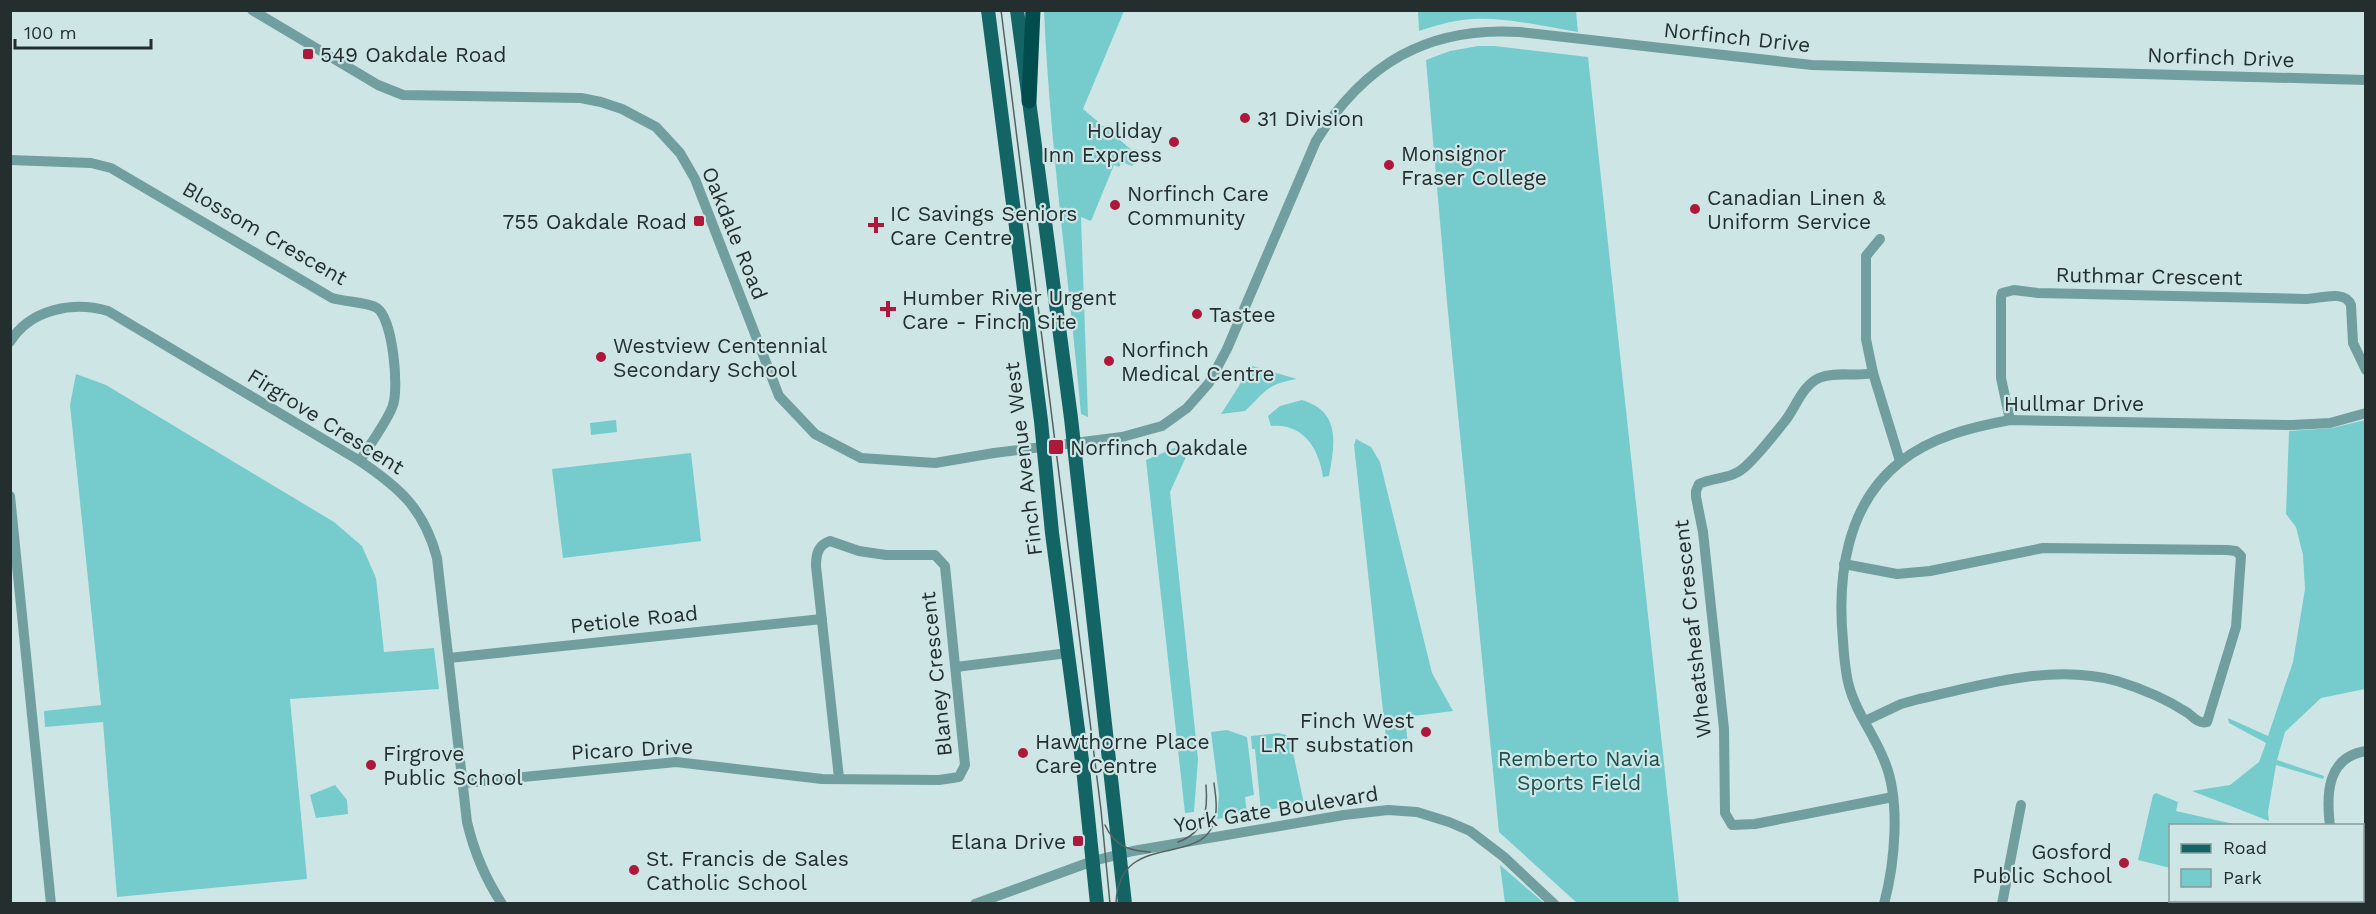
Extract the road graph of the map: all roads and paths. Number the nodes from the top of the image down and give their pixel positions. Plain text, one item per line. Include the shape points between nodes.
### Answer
1 (252, 10) edge
2 (988, 10) edge
3 (1017, 10) edge
4 (1033, 10) edge
5 (2366, 80) edge
6 (1029, 101) junction
7 (10, 160) edge
8 (1880, 239) dead end
9 (14, 326) edge
10 (10, 342) edge
11 (2366, 370) edge
12 (1873, 372) junction
13 (2366, 413) edge
14 (2010, 420) junction
15 (1073, 444) junction
16 (1043, 448) junction
17 (360, 461) junction
18 (1900, 462) junction
19 (10, 496) edge
20 (1844, 564) junction
21 (822, 619) junction
22 (1068, 653) junction
23 (449, 658) junction
24 (957, 667) junction
25 (1865, 721) junction
26 (2366, 751) edge
27 (840, 778) junction
28 (462, 783) junction
29 (1893, 797) junction
30 (2021, 805) dead end
31 (2330, 824) edge
32 (1119, 854) junction
33 (1093, 861) junction
34 (51, 903) edge
35 (498, 903) edge
36 (975, 903) edge
37 (1097, 903) edge
38 (1125, 903) edge
39 (1554, 903) edge
40 (1884, 903) edge
41 (2002, 903) edge

1 - 16 street, Oakdale Road via 378,85 403,95 581,98 622,109 656,127 680,153 695,179 779,396 815,434 861,458 935,464
2 - 16 main road, Finch Avenue West
3 - 6 main road
4 - 6 highway
5 - 15 street, Norfinch Drive via 1812,65 1520,32 1456,34 1387,63 1365,79 1327,123 1227,350 1209,383 1187,408 1162,426 1140,433
6 - 15 main road
7 - 17 street, Blossom Crescent via 111,168 332,298 378,309 385,316 390,336 394,404
8 - 12 street via 1866,256 1864,322
9 - 10 street, Firgrove Crescent
9 - 17 street, Firgrove Crescent via 67,307 108,311
11 - 14 street, Ruthmar Crescent via 2353,343 2351,305 2341,296 2305,299 2007,290 2001,298 2000,350
12 - 18 street
12 - 29 street, Wheatsheaf Crescent via 1831,375 1810,384 1786,420 1745,467 1736,474 1699,484 1696,491 1725,729 1727,819 1732,825 1755,824
13 - 14 street, Hullmar Drive via 2330,423 2292,425
14 - 18 street, Hullmar Drive via 1950,435
15 - 16 street, Oakdale Road
15 - 32 main road
16 - 22 main road, Finch Avenue West
17 - 23 street, Firgrove Crescent via 400,490 430,532 437,558
18 - 20 street, Hullmar Drive via 1861,510
19 - 34 street
20 - 25 street, Hullmar Drive via 1840,613 1845,669 1852,696
20 - 25 street via 1888,572 1918,572 2059,547 2236,550 2241,556 2236,627 2207,722 2199,722 2178,707 2118,681 2056,673 1919,699
21 - 23 street, Petiole Road
21 - 24 street, Blaney Crescent via 816,557 823,543 830,541 886,555 935,555 945,566
21 - 27 street, Blaney Crescent
22 - 24 street
22 - 33 main road, Finch Avenue West
23 - 28 street, Firgrove Crescent
24 - 27 street, Blaney Crescent via 965,765 959,777
25 - 29 street, Hullmar Drive via 1889,772
26 - 31 street via 2349,755 2336,768 2329,797
27 - 28 street, Picaro Drive via 676,762
28 - 35 street, Firgrove Crescent via 474,850
29 - 40 street, Hullmar Drive via 1890,870
30 - 41 street
32 - 33 street, York Gate Boulevard
32 - 38 main road
32 - 39 street, York Gate Boulevard via 1365,812 1417,812 1449,822 1486,841
33 - 36 street
33 - 37 main road, Finch Avenue West

